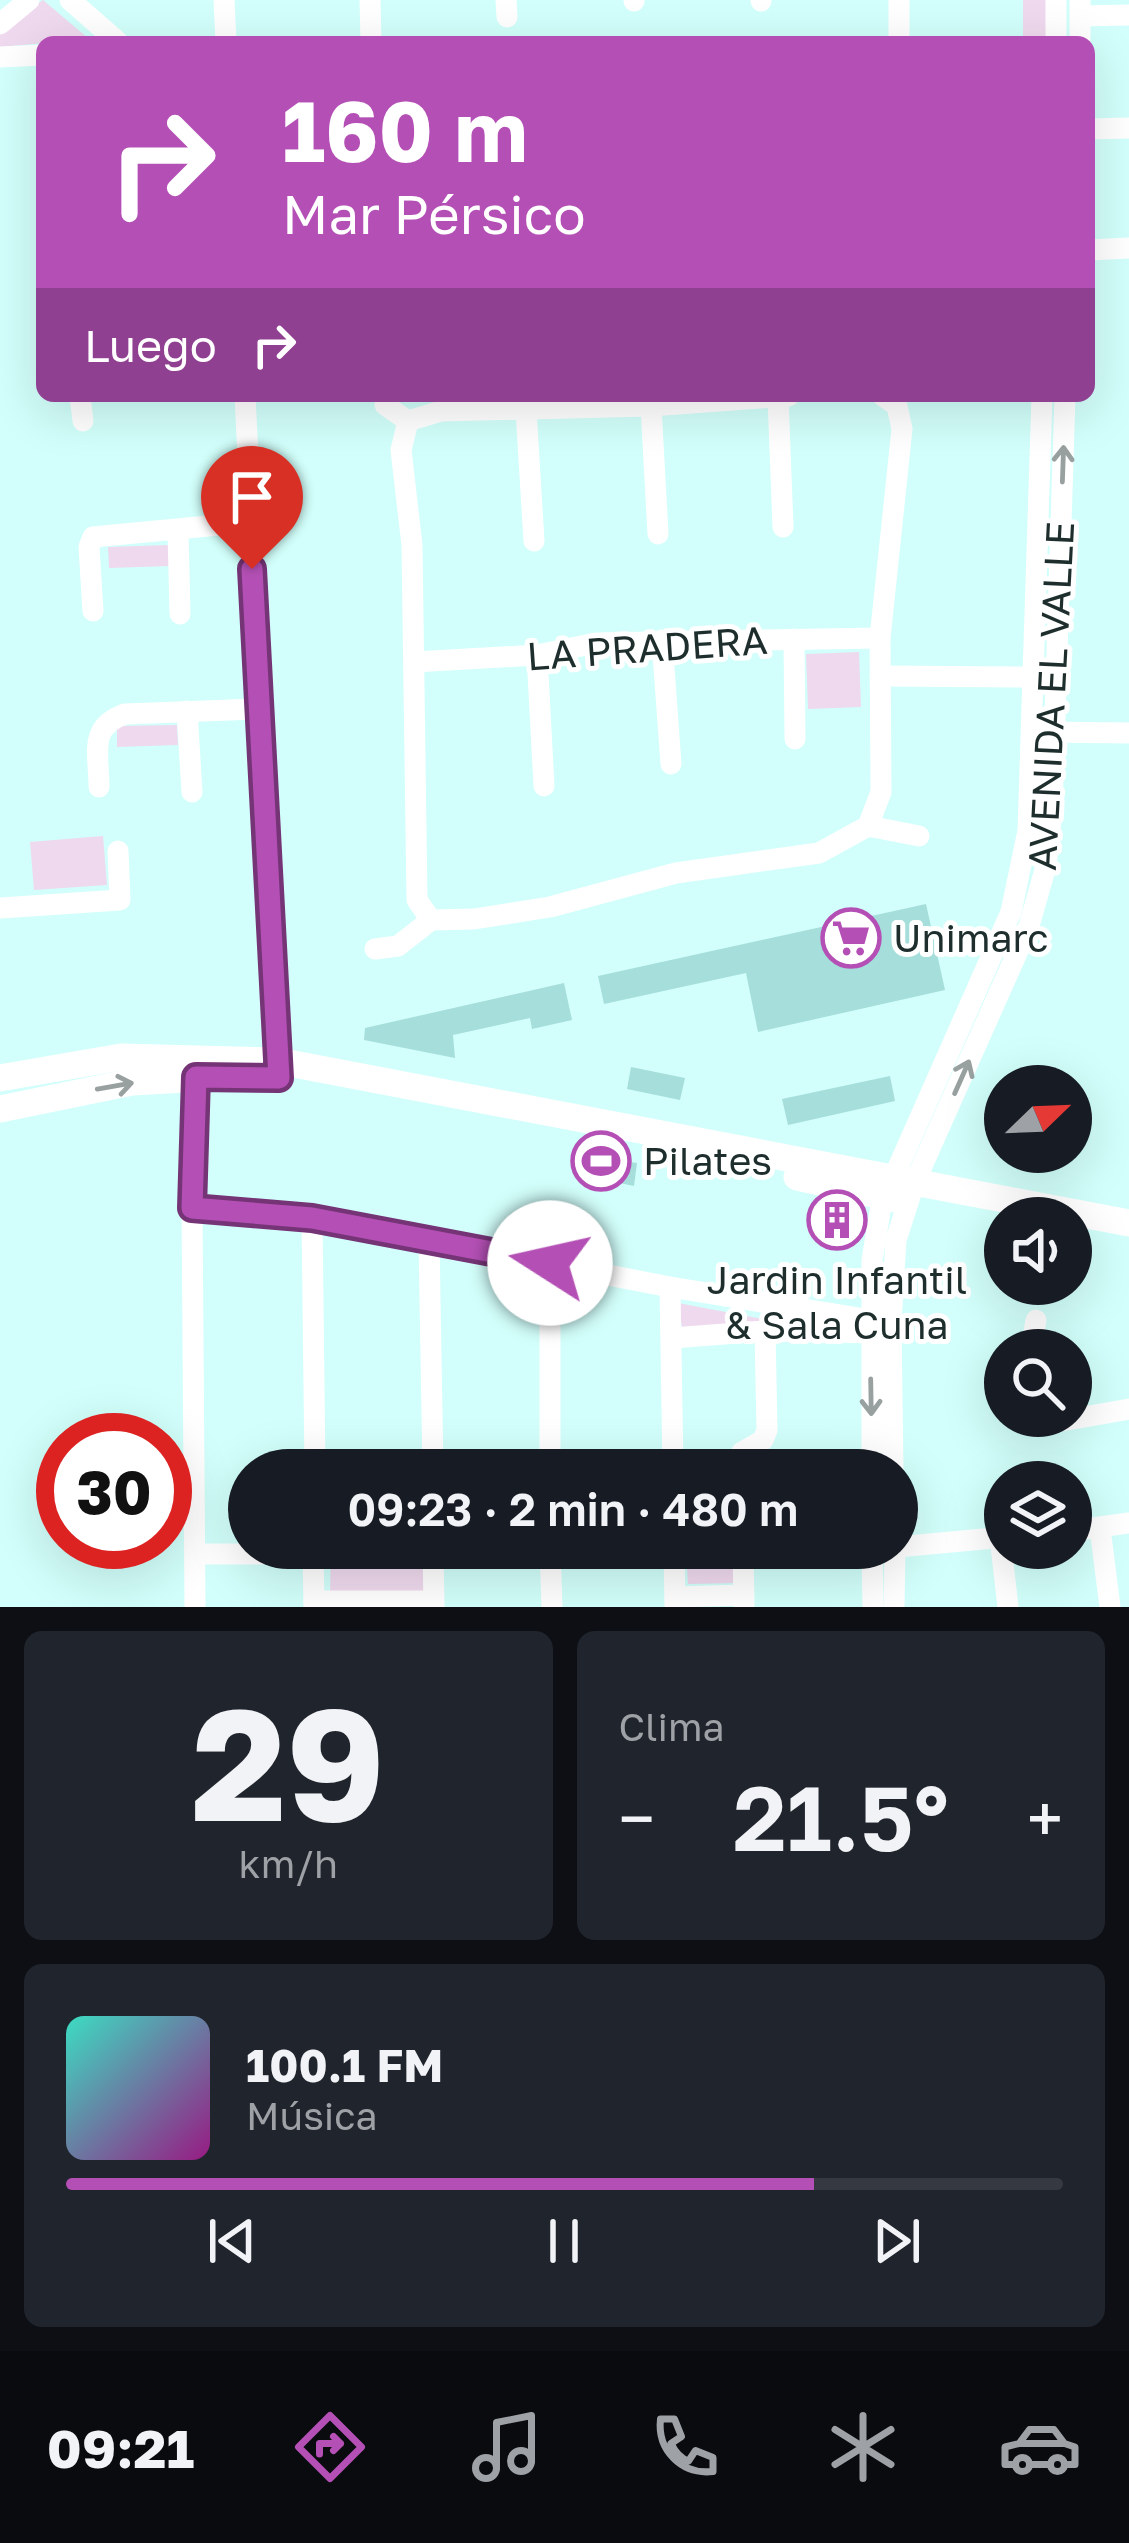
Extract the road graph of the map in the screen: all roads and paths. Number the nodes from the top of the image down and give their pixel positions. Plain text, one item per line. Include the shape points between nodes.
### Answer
1 (29, 0) edge
2 (70, 0) edge
3 (224, 0) edge
4 (370, 0) edge
5 (899, 0) edge
6 (1055, 0) edge
7 (1080, 8) edge
8 (1129, 15) edge
9 (0, 24) edge
10 (111, 36) edge
11 (226, 36) edge
12 (371, 36) edge
13 (899, 36) edge
14 (1056, 36) edge
15 (36, 55) edge
16 (0, 57) edge
17 (1129, 128) edge
18 (1095, 129) edge
19 (1129, 248) edge
20 (1095, 250) edge
21 (81, 402) edge
22 (245, 402) edge
23 (686, 402) edge
24 (778, 402) edge
25 (890, 402) edge
26 (1042, 402) edge
27 (1066, 402) edge
28 (385, 404) dead end
29 (651, 406) junction
30 (526, 410) junction
31 (83, 421) dead end
32 (408, 421) junction
33 (250, 523) junction
34 (783, 527) dead end
35 (178, 532) junction
36 (658, 533) dead end
37 (534, 542) dead end
38 (93, 610) dead end
39 (180, 614) dead end
40 (880, 638) junction
41 (794, 639) junction
42 (662, 640) junction
43 (537, 655) junction
44 (414, 662) junction
45 (880, 676) junction
46 (1032, 677) junction
47 (259, 709) junction
48 (187, 711) junction
49 (1031, 731) junction
50 (1054, 733) junction
51 (1129, 734) edge
52 (795, 739) dead end
53 (671, 764) dead end
54 (544, 786) dead end
55 (99, 787) dead end
56 (192, 792) dead end
57 (868, 826) junction
58 (1039, 831) junction
59 (919, 836) dead end
60 (118, 851) dead end
61 (0, 908) edge
62 (431, 920) junction
63 (376, 949) dead end
64 (196, 1068) junction
65 (279, 1070) junction
66 (0, 1078) edge
67 (0, 1109) edge
68 (899, 1190) junction
69 (192, 1208) junction
70 (984, 1213) edge
71 (312, 1218) junction
72 (1129, 1223) edge
73 (1092, 1235) edge
74 (1129, 1239) edge
75 (430, 1242) junction
76 (550, 1263) junction
77 (670, 1287) junction
78 (1036, 1320) dead end
79 (881, 1328) junction
80 (1034, 1329) edge
81 (765, 1331) junction
82 (672, 1338) junction
83 (1129, 1409) edge
84 (1092, 1416) edge
85 (315, 1449) edge
86 (433, 1449) edge
87 (550, 1449) edge
88 (673, 1449) edge
89 (747, 1449) edge
90 (873, 1449) edge
91 (891, 1449) edge
92 (1129, 1523) edge
93 (1100, 1528) junction
94 (1092, 1529) edge
95 (984, 1539) edge
96 (918, 1546) edge
97 (228, 1552) edge
98 (195, 1553) junction
99 (313, 1569) edge
100 (433, 1569) edge
101 (551, 1569) edge
102 (672, 1569) edge
103 (743, 1569) edge
104 (872, 1569) edge
105 (893, 1569) edge
106 (1005, 1569) edge
107 (744, 1601) edge
108 (675, 1602) edge
109 (314, 1604) edge
110 (434, 1604) edge
111 (195, 1607) edge
112 (552, 1607) edge
113 (873, 1607) edge
114 (894, 1607) edge
115 (1008, 1607) edge
116 (1110, 1607) edge

1 - 9 street
2 - 10 street
3 - 11 street
4 - 12 street
5 - 13 street
6 - 14 street
7 - 8 street
15 - 16 street
17 - 18 street
19 - 20 street
21 - 31 street
22 - 33 street
23 - 29 street
24 - 34 street
25 - 40 street via 902,428
26 - 46 street, AVENIDA EL VALLE
50 -> 27 street, AVENIDA EL VALLE
28 - 32 street
29 - 30 street
29 - 36 street
30 - 32 street via 441,411
30 - 37 street
32 - 44 street via 400,450
33 - 35 street
33 - 47 street
35 - 38 street via 93,537
35 - 39 street
40 - 41 street, LA PRADERA
40 - 45 street
41 - 42 street, LA PRADERA
41 - 52 street
42 - 43 street, LA PRADERA
42 - 53 street
43 - 44 street, LA PRADERA
43 - 54 street
44 - 62 street via 417,900
45 - 46 street
45 - 57 street via 881,792
46 - 49 street, AVENIDA EL VALLE
47 - 48 street
47 - 65 street
48 - 55 street via 107,720 98,733
48 - 56 street
49 - 50 street
49 - 58 street, AVENIDA EL VALLE
50 - 51 street
50 - 58 street, AVENIDA EL VALLE
57 - 59 street
57 - 62 street via 819,853 676,873 550,907
58 - 68 street, AVENIDA EL VALLE
60 - 61 street via 120,899
62 - 63 street via 398,946
64 - 65 main road
64 - 66 main road via 91,1060
67 -> 64 main road
64 - 69 street
65 - 68 main road
68 - 70 main road
68 - 72 main road
68 - 79 street, AVENIDA EL VALLE
69 - 71 street
69 - 98 street
71 - 75 street
71 - 85 street
73 - 74 main road
75 - 76 street
75 - 86 street
76 - 77 street
76 - 87 street
77 - 79 street
77 - 82 street
78 - 80 street
79 - 81 street
79 -> 90 street, AVENIDA EL VALLE
79 - 91 street, AVENIDA EL VALLE
81 - 82 street
81 - 89 street via 767,1430
82 - 88 street
83 - 84 street
92 - 93 street
93 - 94 street
93 - 116 street
95 - 96 street
97 - 98 street
98 - 111 street
99 - 109 street
100 - 110 street
101 - 112 street
102 - 108 street
103 - 107 street
104 - 113 street
105 - 114 street
106 - 115 street
107 - 108 street
109 - 110 street

